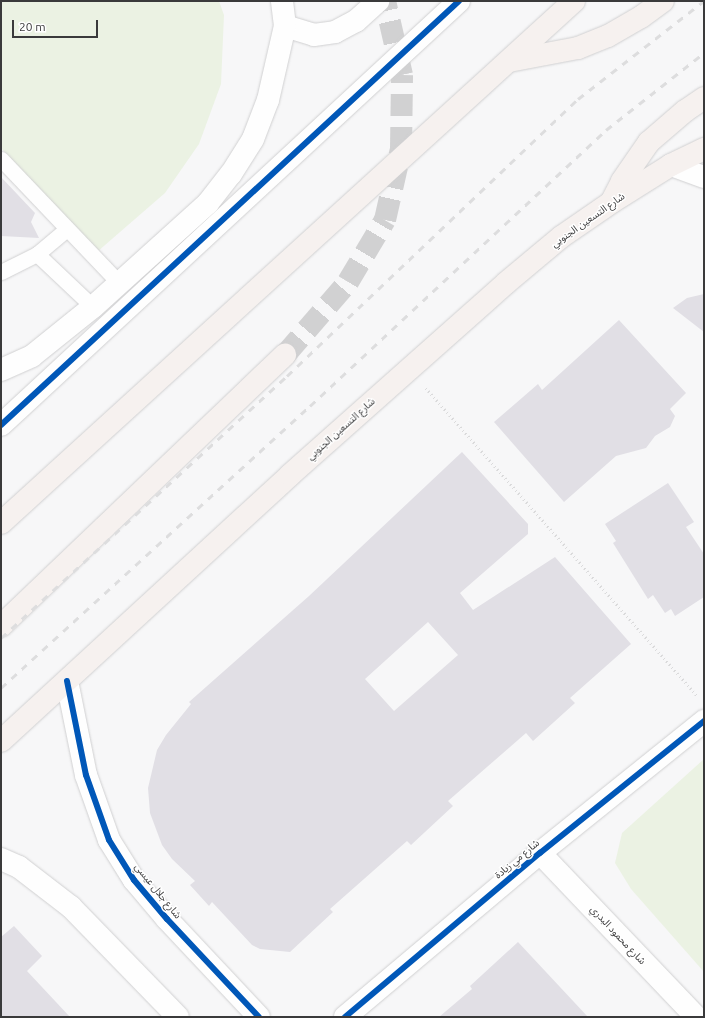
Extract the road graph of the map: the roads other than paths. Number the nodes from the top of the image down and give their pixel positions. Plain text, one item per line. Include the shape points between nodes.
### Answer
1 (282, 1) edge
2 (378, 1) edge
3 (459, 1) edge
4 (574, 1) edge
5 (663, 1) edge
6 (285, 26) junction
7 (509, 61) junction
8 (704, 98) edge
9 (704, 149) edge
10 (1, 159) edge
11 (671, 165) junction
12 (704, 177) edge
13 (612, 202) junction
14 (66, 230) junction
15 (37, 254) junction
16 (1, 272) edge
17 (120, 284) junction
18 (137, 301) junction
19 (93, 307) junction
20 (285, 355) tunnel mouth
21 (1, 370) edge
22 (1, 425) edge
23 (1, 523) edge
24 (1, 626) edge
25 (67, 681) junction
26 (704, 721) edge
27 (1, 740) edge
28 (540, 853) junction
29 (1, 859) edge
30 (178, 1017) edge
31 (259, 1017) edge
32 (345, 1017) edge
33 (696, 1017) edge

1 - 6 street
2 - 6 street via 356,21 335,32 314,35
3 - 18 street
4 - 7 highway
5 - 7 highway via 608,36 584,45
6 - 17 street via 268,100 253,138 231,174 208,203
7 - 23 highway
8 - 13 highway via 684,111 650,142 622,181
9 - 11 highway, شارع التسعين الجنوبي
10 - 14 lane
11 - 12 street
11 - 13 highway, شارع التسعين الجنوبي
13 - 25 highway, شارع التسعين الجنوبي via 561,238 512,278 409,368
14 - 15 lane
14 - 17 lane
15 - 16 lane
15 - 19 lane
17 - 18 street
17 - 19 street
18 - 22 street
19 - 21 street via 32,356
20 - 24 highway
25 - 27 highway, شارع التسعين الجنوبي
25 - 31 street, شارع جلال عيسي via 86,775 110,840 134,880
26 - 28 street, شارع مي زيادة
28 - 32 street, شارع مي زيادة
28 - 33 street, شارع محمود البدري
29 - 30 street via 19,868 71,907

